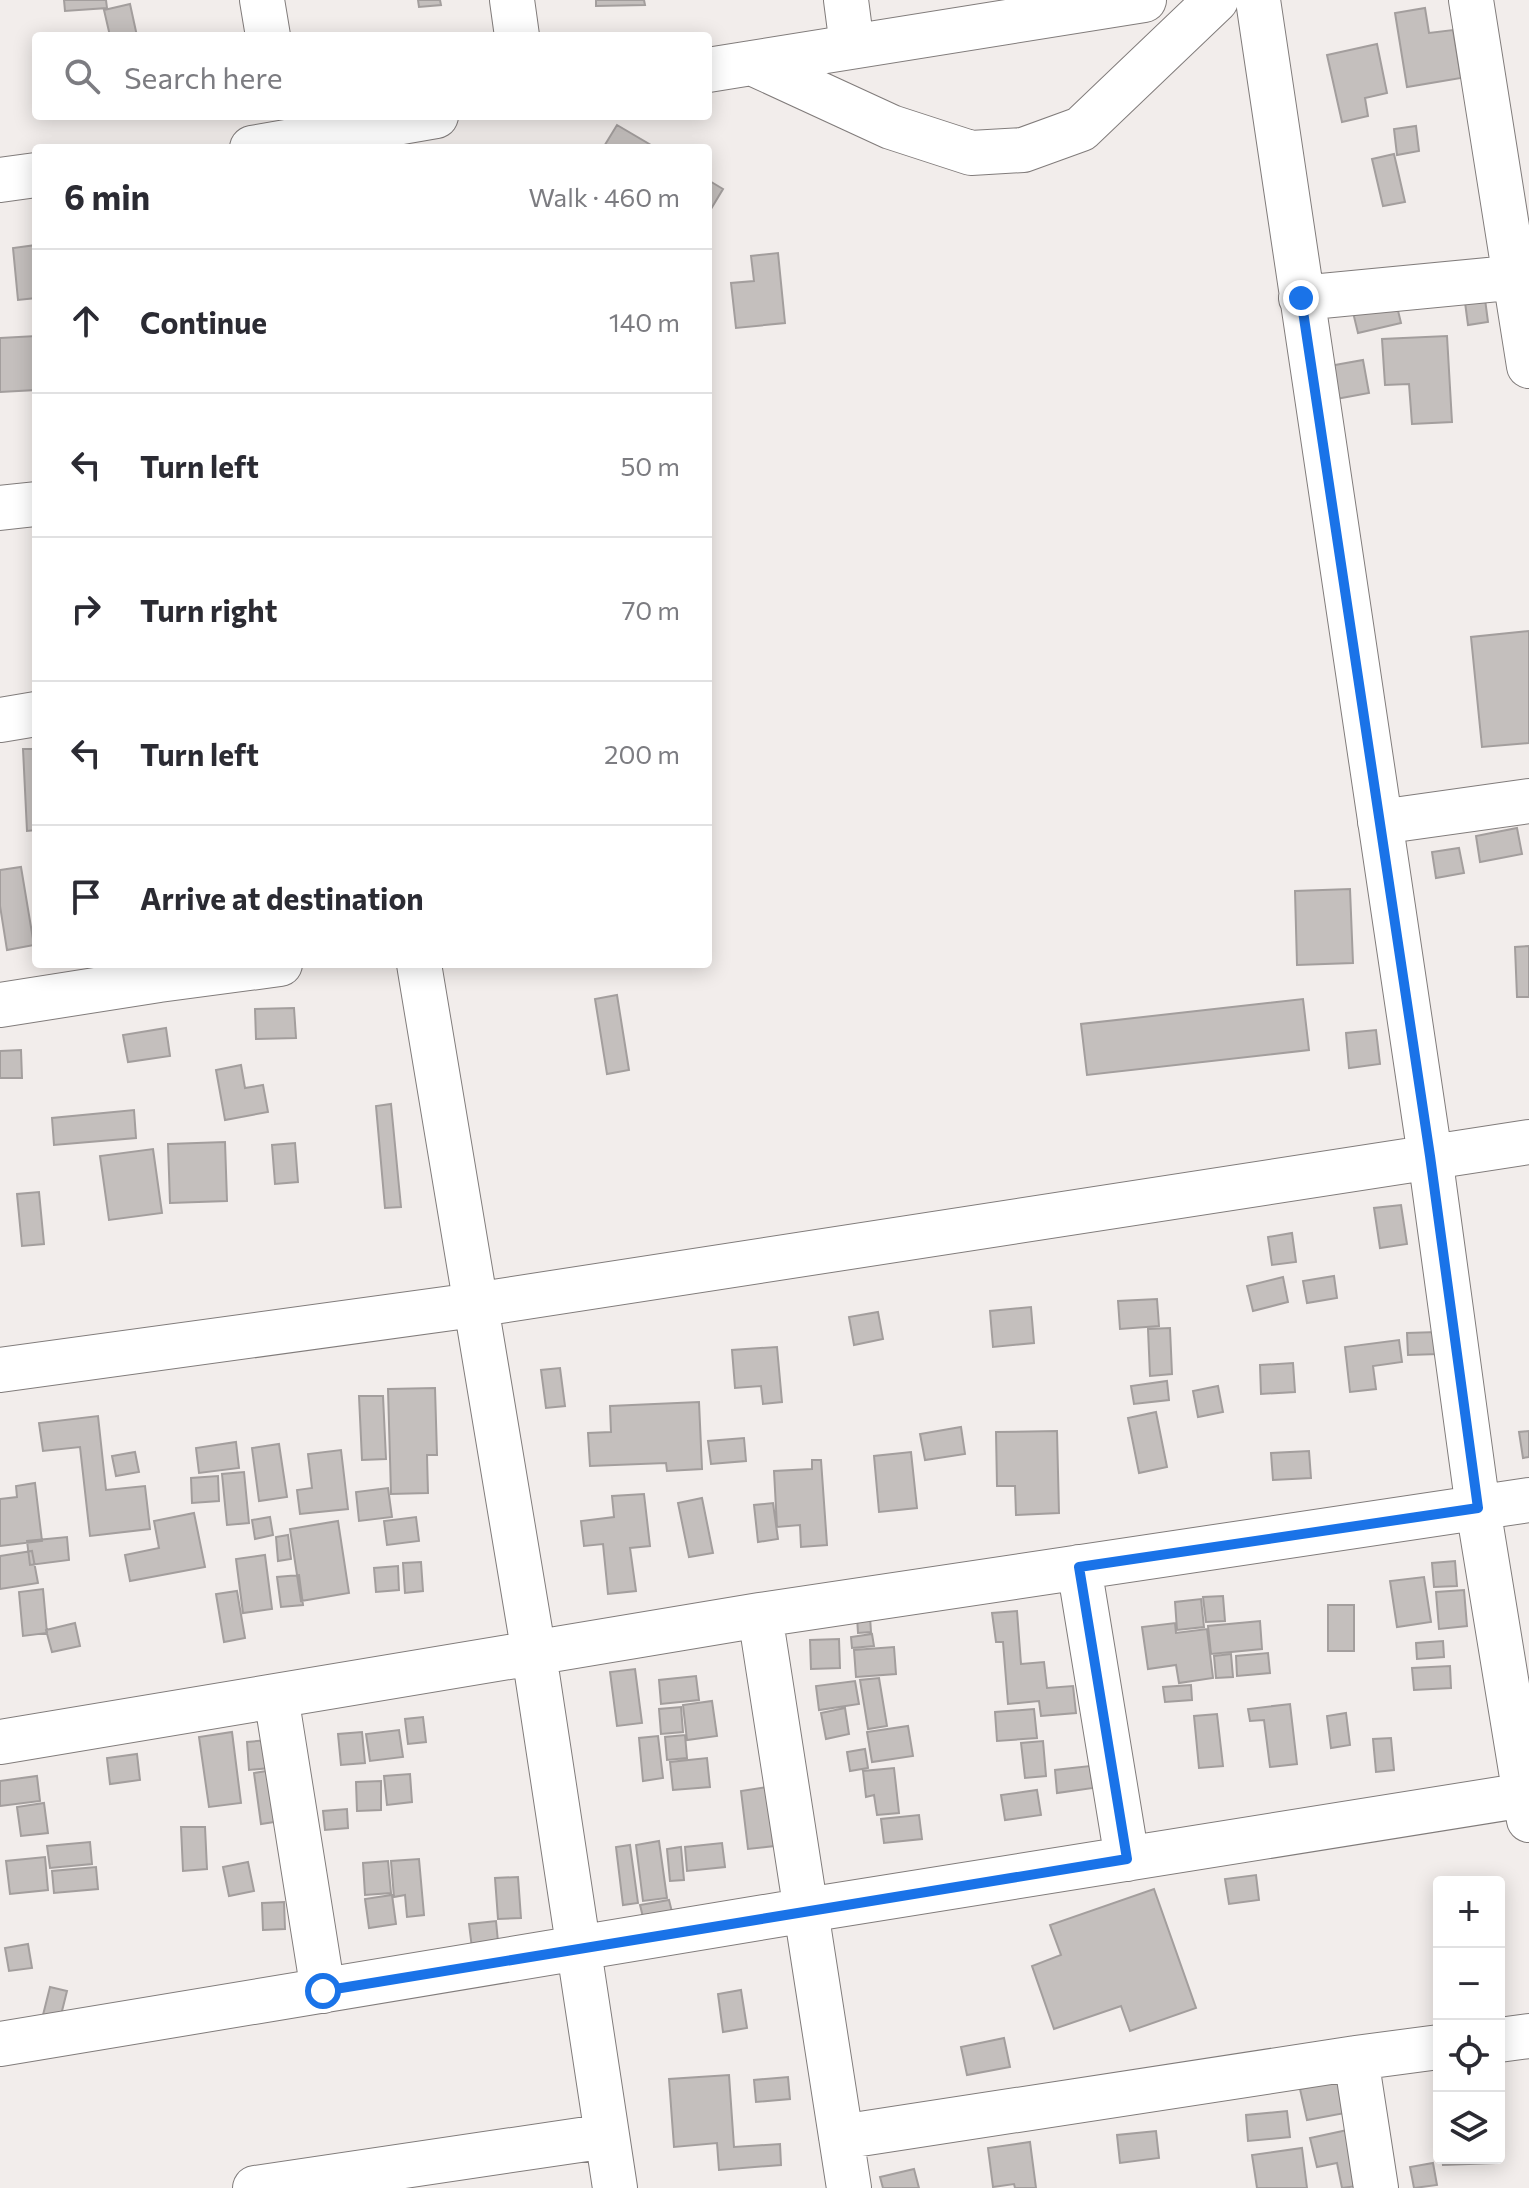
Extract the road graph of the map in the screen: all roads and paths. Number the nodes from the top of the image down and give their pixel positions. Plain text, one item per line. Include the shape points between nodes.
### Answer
1 (262, 0) edge
2 (512, 0) edge
3 (846, 0) edge
4 (1144, 0) edge
5 (1216, 0) edge
6 (1258, 0) edge
7 (1471, 0) edge
8 (267, 32) edge
9 (516, 32) edge
10 (852, 46) junction
11 (752, 63) junction
12 (712, 69) edge
13 (408, 120) edge
14 (275, 139) edge
15 (32, 176) edge
16 (0, 180) edge
17 (1522, 277) edge
18 (1301, 298) junction
19 (1529, 366) edge
20 (32, 504) edge
21 (0, 508) edge
22 (32, 715) edge
23 (0, 720) edge
24 (1529, 801) edge
25 (1380, 822) junction
26 (219, 968) edge
27 (420, 968) edge
28 (158, 972) edge
29 (0, 1005) edge
30 (1529, 1142) edge
31 (1430, 1156) junction
32 (474, 1305) junction
33 (0, 1370) edge
34 (1529, 1500) edge
35 (1478, 1508) junction
36 (1079, 1567) junction
37 (760, 1615) junction
38 (534, 1654) junction
39 (276, 1696) junction
40 (0, 1742) edge
41 (1527, 1808) edge
42 (1127, 1859) junction
43 (807, 1910) junction
44 (579, 1948) junction
45 (323, 1991) junction
46 (1529, 2036) edge
47 (1505, 2039) edge
48 (0, 2044) edge
49 (1433, 2048) edge
50 (1356, 2058) junction
51 (607, 2136) junction
52 (841, 2137) junction
53 (255, 2188) edge
54 (615, 2188) edge
55 (849, 2188) edge
56 (1376, 2188) edge

1 - 8 street
2 - 9 street
3 - 10 street
4 - 10 street
5 - 11 street via 1081,129 1023,150 958,149 891,127
6 - 18 street
7 - 17 street
10 - 11 street
11 - 12 street
13 - 14 street
15 - 16 street
17 - 18 street
17 - 19 street
18 - 25 street
20 - 21 street
22 - 23 street
24 - 25 street
25 - 31 street
26 - 28 street
27 - 32 street
28 - 29 street
30 - 31 street
31 - 32 street
31 - 35 street
32 - 33 street
32 - 38 street
34 - 35 street
35 - 36 street
35 - 41 street
36 - 37 street
36 - 42 street
37 - 38 street
37 - 43 street
38 - 39 street
38 - 44 street
39 - 40 street
39 - 45 street
41 - 42 street
42 - 43 street
43 - 44 street
43 - 52 street
44 - 45 street
44 - 51 street
45 - 48 street
46 - 47 street
49 - 50 street
50 - 52 street
50 - 56 street
51 - 53 street
51 - 54 street
52 - 55 street

